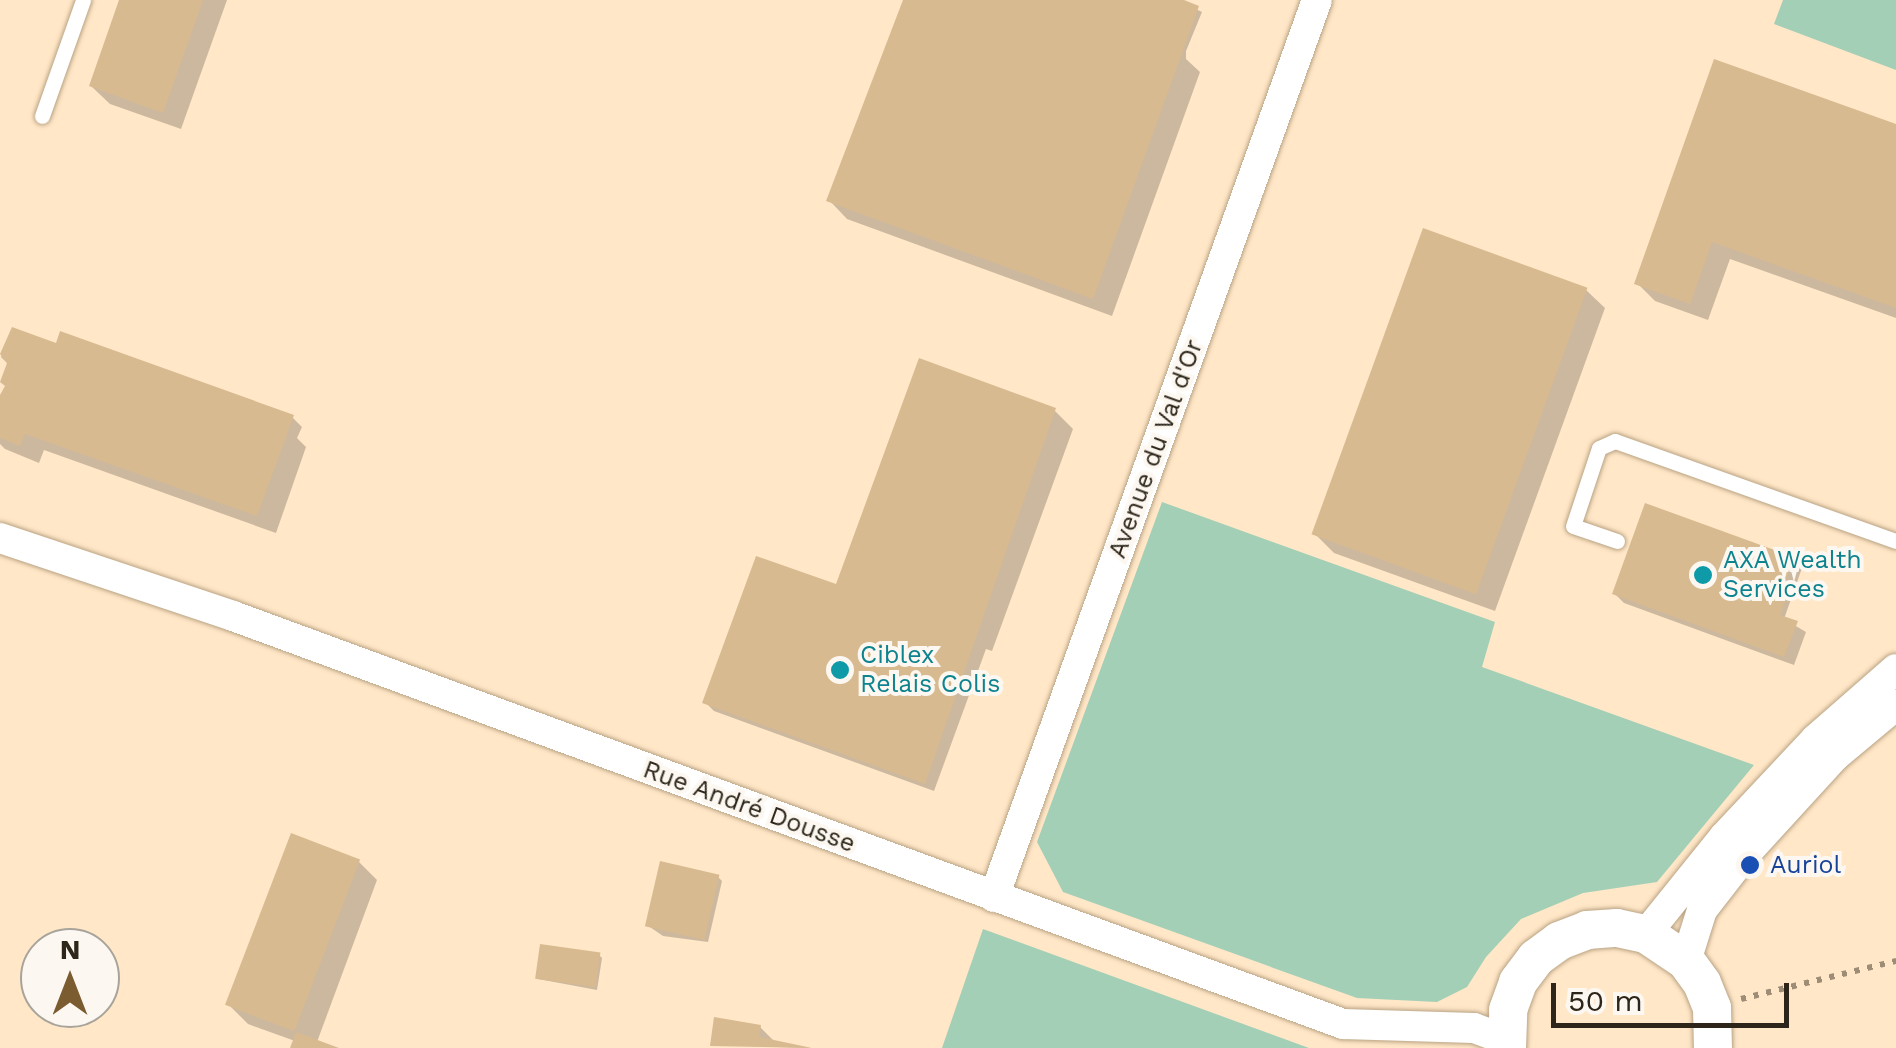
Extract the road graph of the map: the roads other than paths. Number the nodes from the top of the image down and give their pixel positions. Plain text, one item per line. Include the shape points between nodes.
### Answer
1 (83, 0) edge
2 (1318, 0) edge
3 (42, 116) dead end
4 (0, 538) edge
5 (1617, 541) dead end
6 (1896, 541) edge
7 (1896, 669) edge
8 (1896, 705) edge
9 (994, 897) junction
10 (1646, 934) junction
11 (1686, 960) junction
12 (1506, 1044) edge
13 (1712, 1048) edge

1 - 3 lane
2 - 9 street, Avenue du Val d'Or
4 - 9 street, Rue André Dousse via 233,616
5 - 6 lane via 1573,526 1599,448 1615,440
7 - 10 street via 1816,740 1724,837
8 - 11 street via 1835,756 1746,852 1702,910
9 - 12 street, Rue André Dousse via 1343,1024 1474,1028
10 - 11 street
10 - 12 street via 1587,930 1536,958 1508,1010
11 - 13 street via 1712,1008

